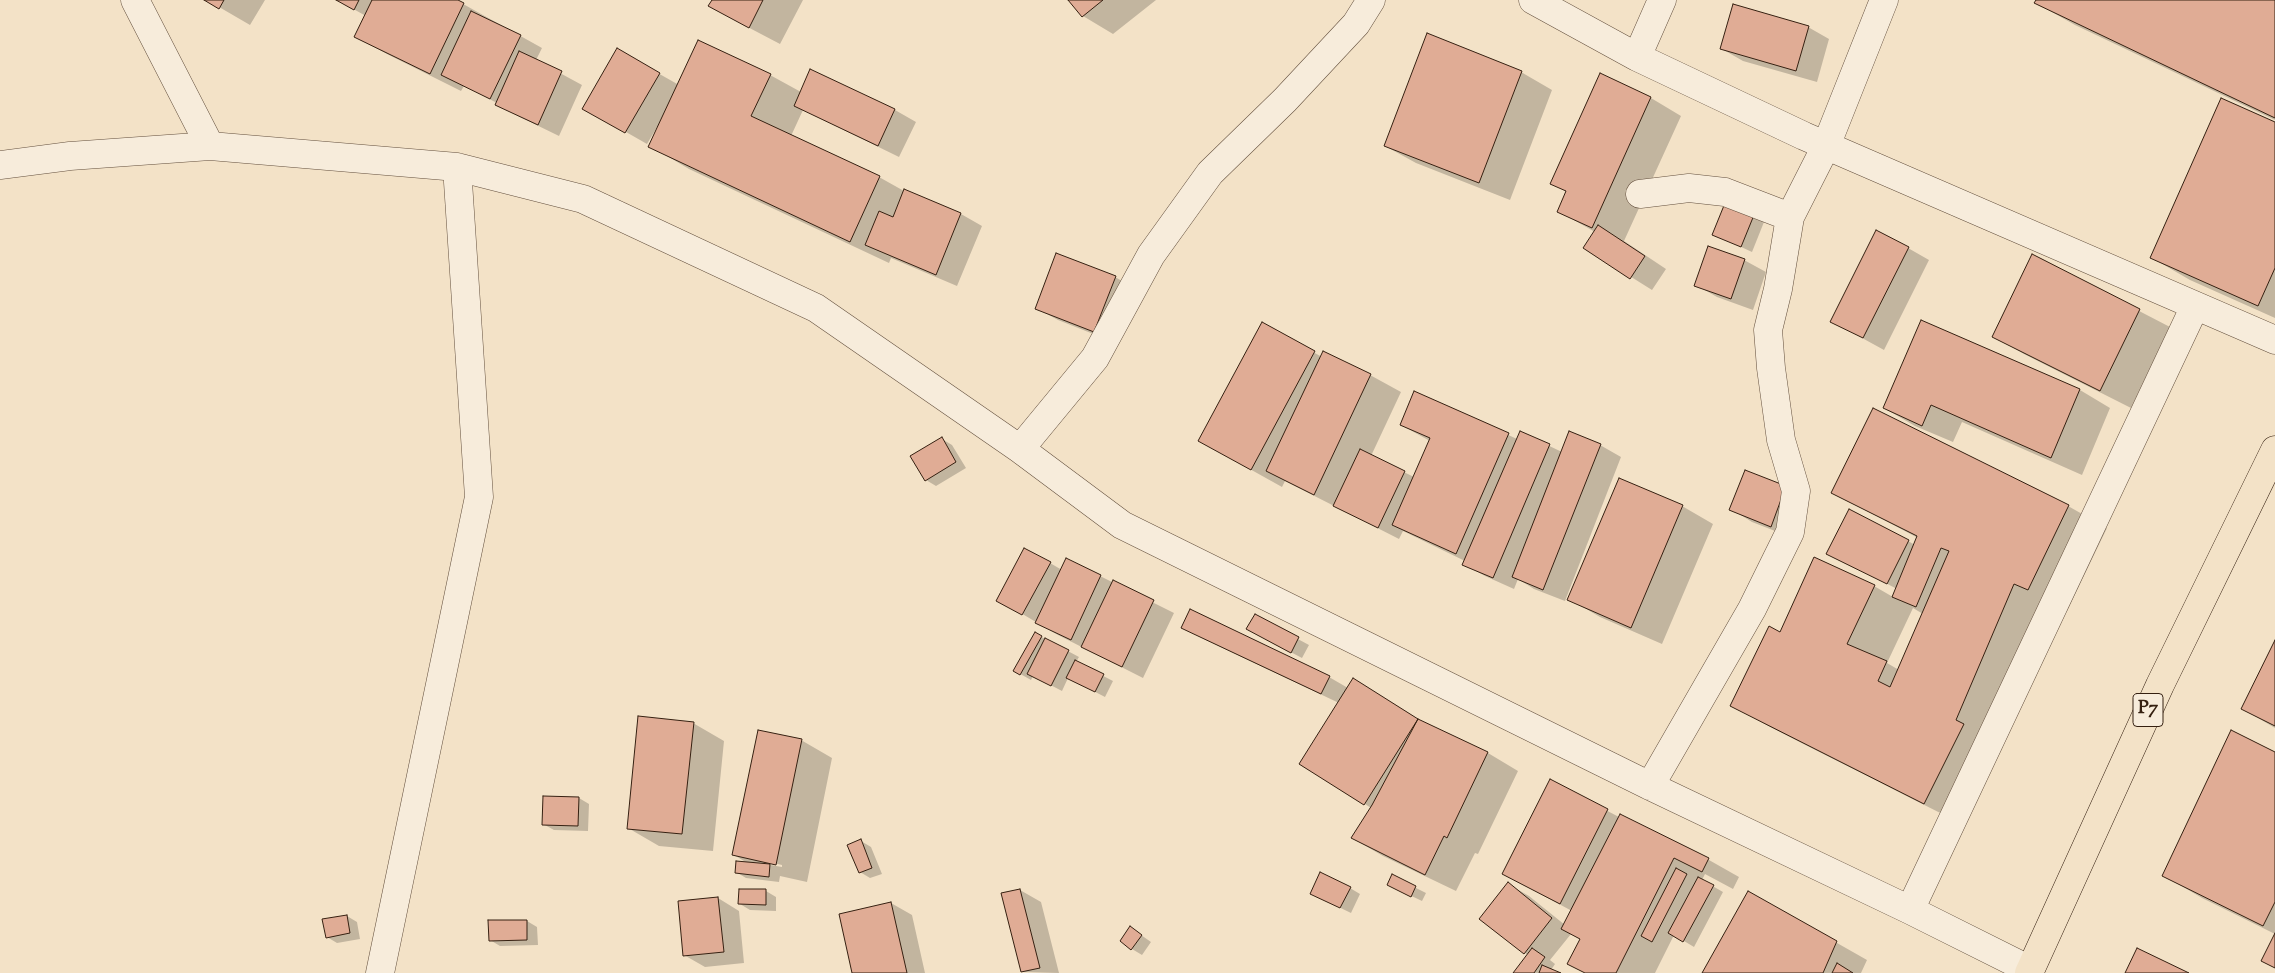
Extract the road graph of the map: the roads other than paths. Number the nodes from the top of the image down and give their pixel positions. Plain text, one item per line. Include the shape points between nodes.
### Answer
1 (135, 0) edge
2 (1371, 0) edge
3 (1533, 0) edge
4 (1662, 0) edge
5 (1884, 0) edge
6 (1637, 58) junction
7 (210, 146) junction
8 (1826, 146) junction
9 (0, 165) edge
10 (457, 167) junction
11 (1640, 194) dead end
12 (1790, 217) junction
13 (2195, 306) junction
14 (2275, 340) edge
15 (1020, 449) junction
16 (2275, 450) edge
17 (1650, 786) junction
18 (1910, 910) junction
19 (2029, 972) edge
20 (380, 973) edge

1 - 7 street
2 - 15 street via 1356,24 1286,100 1210,173 1151,255 1095,358
3 - 6 street
4 - 6 street
5 - 8 street
6 - 8 street
7 - 9 street via 70,156
7 - 10 street
8 - 12 street
8 - 13 street
10 - 15 street via 582,199 816,308
10 - 20 street via 479,497
11 - 12 street via 1689,188 1725,192
12 - 17 street via 1768,330 1782,440 1796,491 1790,532 1752,609
13 - 14 street
13 - 18 street
15 - 17 street via 1122,525
16 - 19 highway, P7 via 2160,685
17 - 18 street
18 - 19 street

